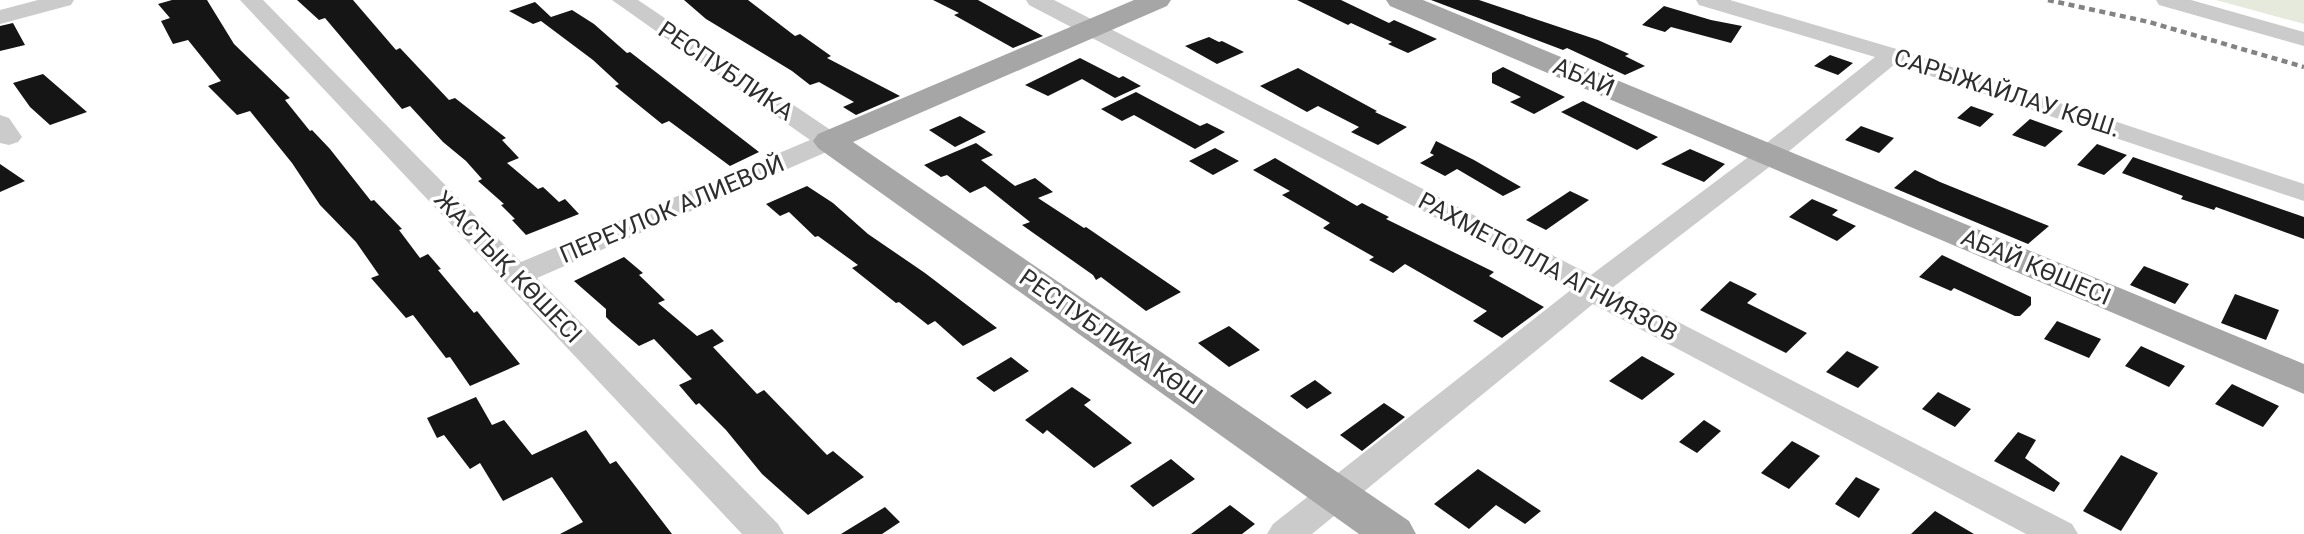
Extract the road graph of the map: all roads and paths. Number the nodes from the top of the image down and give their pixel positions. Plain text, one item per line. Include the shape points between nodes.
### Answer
1 (63, 0) edge
2 (251, 0) edge
3 (622, 0) edge
4 (1037, 0) edge
5 (1157, 0) edge
6 (1400, 0) edge
7 (1707, 0) edge
8 (2167, 0) edge
9 (0, 17) edge
10 (1091, 28) junction
11 (2304, 39) edge
12 (1892, 55) junction
13 (829, 141) junction
14 (1768, 155) junction
15 (2304, 193) edge
16 (515, 276) junction
17 (1593, 288) junction
18 (2304, 380) edge
19 (1336, 494) junction
20 (765, 534) edge
21 (1286, 534) edge
22 (1392, 534) edge
23 (2059, 534) edge

1 - 9 street
2 - 16 street, ЖАСТЫҚ КӨШЕСІ
3 - 13 street, РЕСПУБЛИКА
4 - 10 street, РАХМЕТОЛЛА АГНИЯЗОВ
5 - 10 main road
6 - 14 main road, АБАЙ
7 - 12 street, САРЫЖАЙЛАУ КӨШ.
8 - 11 street
10 - 13 main road
10 - 17 street, РАХМЕТОЛЛА АГНИЯЗОВ
12 - 14 street
12 - 15 street, САРЫЖАЙЛАУ КӨШ.
13 - 16 street, ПЕРЕУЛОК АЛИЕВОЙ
13 - 19 main road, РЕСПУБЛИКА КӨШ
14 - 17 street
14 - 18 main road, АБАЙ КӨШЕСІ
16 - 20 street, ЖАСТЫҚ КӨШЕСІ
17 - 19 street
17 - 23 street, РАХМЕТОЛЛА АГНИЯЗОВ via 1608,301
19 - 21 street
19 - 22 main road, РЕСПУБЛИКА КӨШ

